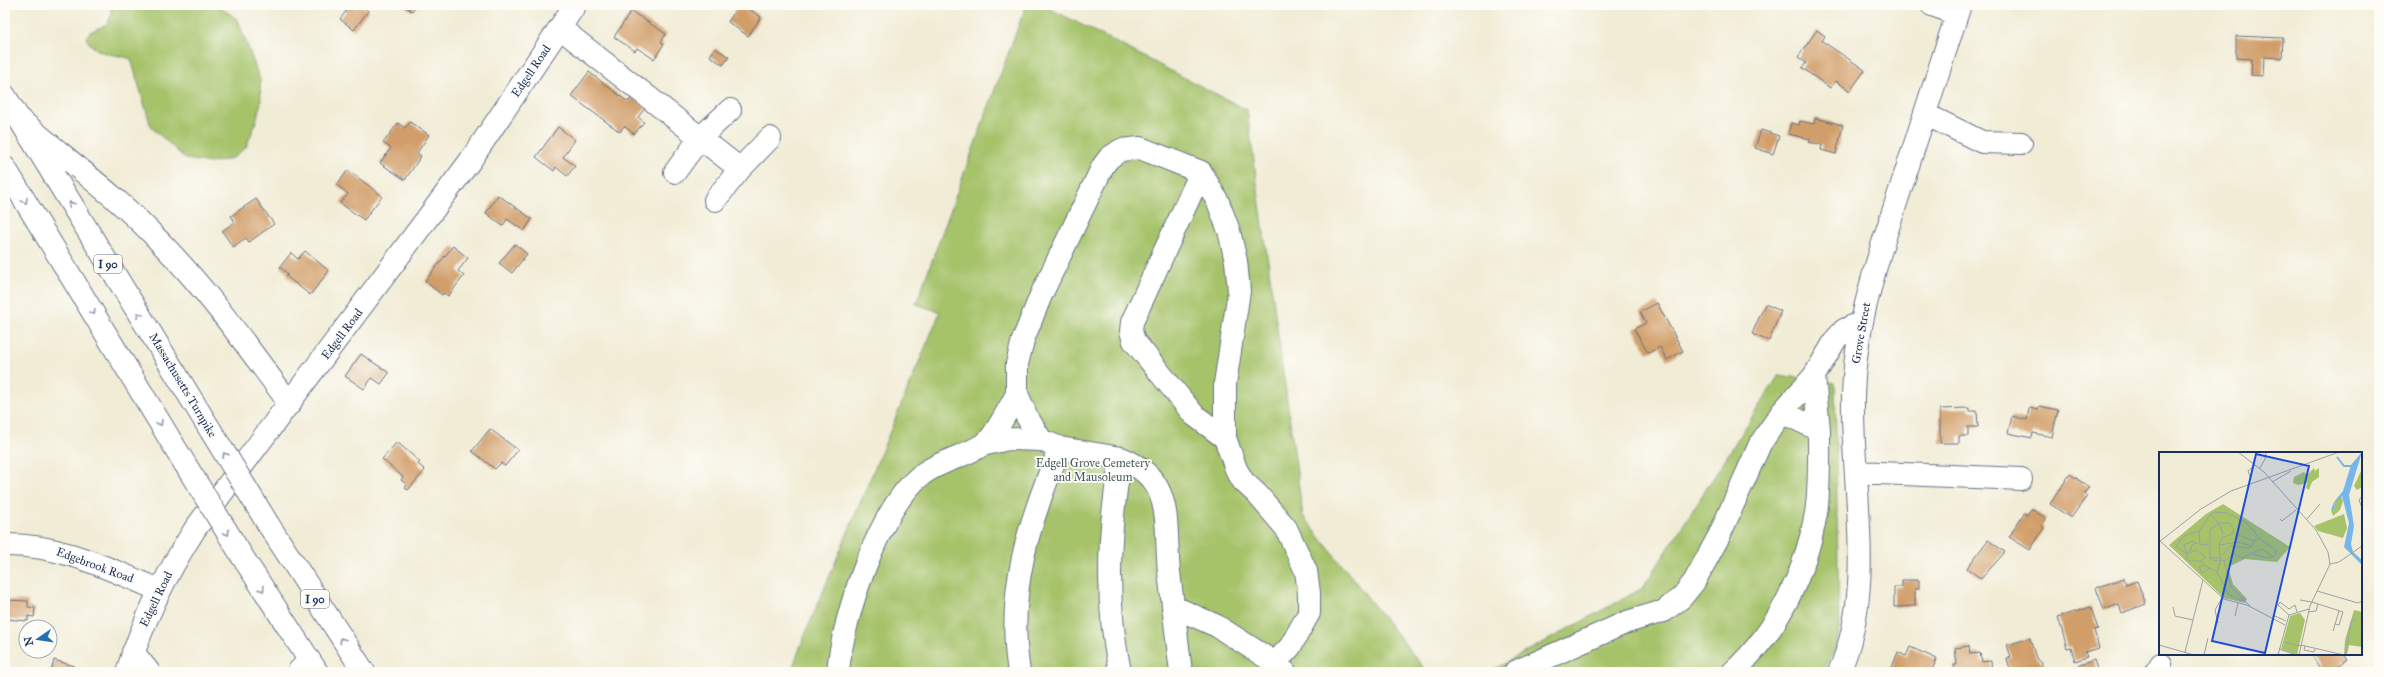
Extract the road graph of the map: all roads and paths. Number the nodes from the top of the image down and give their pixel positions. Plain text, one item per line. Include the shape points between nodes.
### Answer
1 (575, 5) edge
2 (1932, 5) edge
3 (1958, 10) edge
4 (560, 28) junction
5 (5, 96) edge
6 (730, 110) dead end
7 (1925, 114) junction
8 (19, 119) junction
9 (700, 138) junction
10 (770, 138) dead end
11 (2021, 144) dead end
12 (5, 168) edge
13 (740, 169) junction
14 (675, 172) dead end
15 (1201, 172) junction
16 (714, 200) dead end
17 (1862, 322) junction
18 (1814, 376) junction
19 (1017, 394) junction
20 (290, 404) junction
21 (1782, 412) junction
22 (1818, 430) junction
23 (1225, 438) junction
24 (986, 444) junction
25 (1050, 444) junction
26 (1121, 458) junction
27 (1856, 472) junction
28 (2021, 479) dead end
29 (5, 545) edge
30 (159, 590) junction
31 (1174, 608) junction
32 (130, 662) edge
33 (1280, 667) edge
34 (308, 668) edge
35 (149, 672) edge
36 (364, 672) edge
37 (838, 672) edge
38 (1019, 672) edge
39 (1120, 672) edge
40 (1180, 672) edge
41 (1515, 672) edge
42 (1733, 672) edge
43 (1839, 672) edge

1 - 4 main road, Edgell Road
2 - 3 main road
3 - 7 main road, Grove Street
4 - 9 main road
4 - 20 main road, Edgell Road via 470,161
5 - 8 main road, Massachusetts Turnpike / I 90
6 - 9 main road
7 - 11 main road via 1982,142
7 - 17 main road, Grove Street via 1882,246
8 - 20 main road via 114,199 160,242 198,282
36 -> 8 main road, Massachusetts Turnpike / I 90, bridge via 268,524
9 - 13 main road
9 - 14 main road
10 - 13 main road
12 -> 34 main road, bridge
13 - 16 main road
15 - 19 main road via 1140,148 1121,150 1108,158 1041,295 1022,340 1017,364
15 - 23 main road via 1218,202 1229,231 1239,291 1225,384
15 - 23 main road via 1132,322 1131,331 1134,341 1194,415
17 - 18 main road via 1844,330
17 - 27 main road, Grove Street via 1856,352 1853,397
18 - 21 main road
18 - 22 main road
19 - 24 main road
19 - 25 main road via 1027,417
20 - 30 main road, Edgell Road via 195,529
21 - 22 main road
21 - 41 main road via 1760,444 1719,536 1694,582 1681,598 1664,611 1626,622
22 - 42 main road via 1816,513 1801,567 1784,607 1763,641
23 - 33 main road via 1243,481 1286,528 1306,571 1309,613
24 - 25 main road via 1008,439
24 - 37 main road via 950,458 924,473 904,494 887,520 859,582
25 - 26 main road
25 - 38 main road via 1024,550 1014,617 1014,641
26 - 31 main road via 1143,468 1157,485 1164,503 1168,519 1169,570
26 - 39 main road via 1110,543 1114,645
27 - 28 main road
27 - 43 main road, Grove Street via 1858,594 1852,638
29 - 30 main road, Edgebrook Road via 33,546 80,557
30 - 32 main road, Edgell Road
31 - 33 main road via 1217,626
31 - 40 main road
32 - 35 main road

